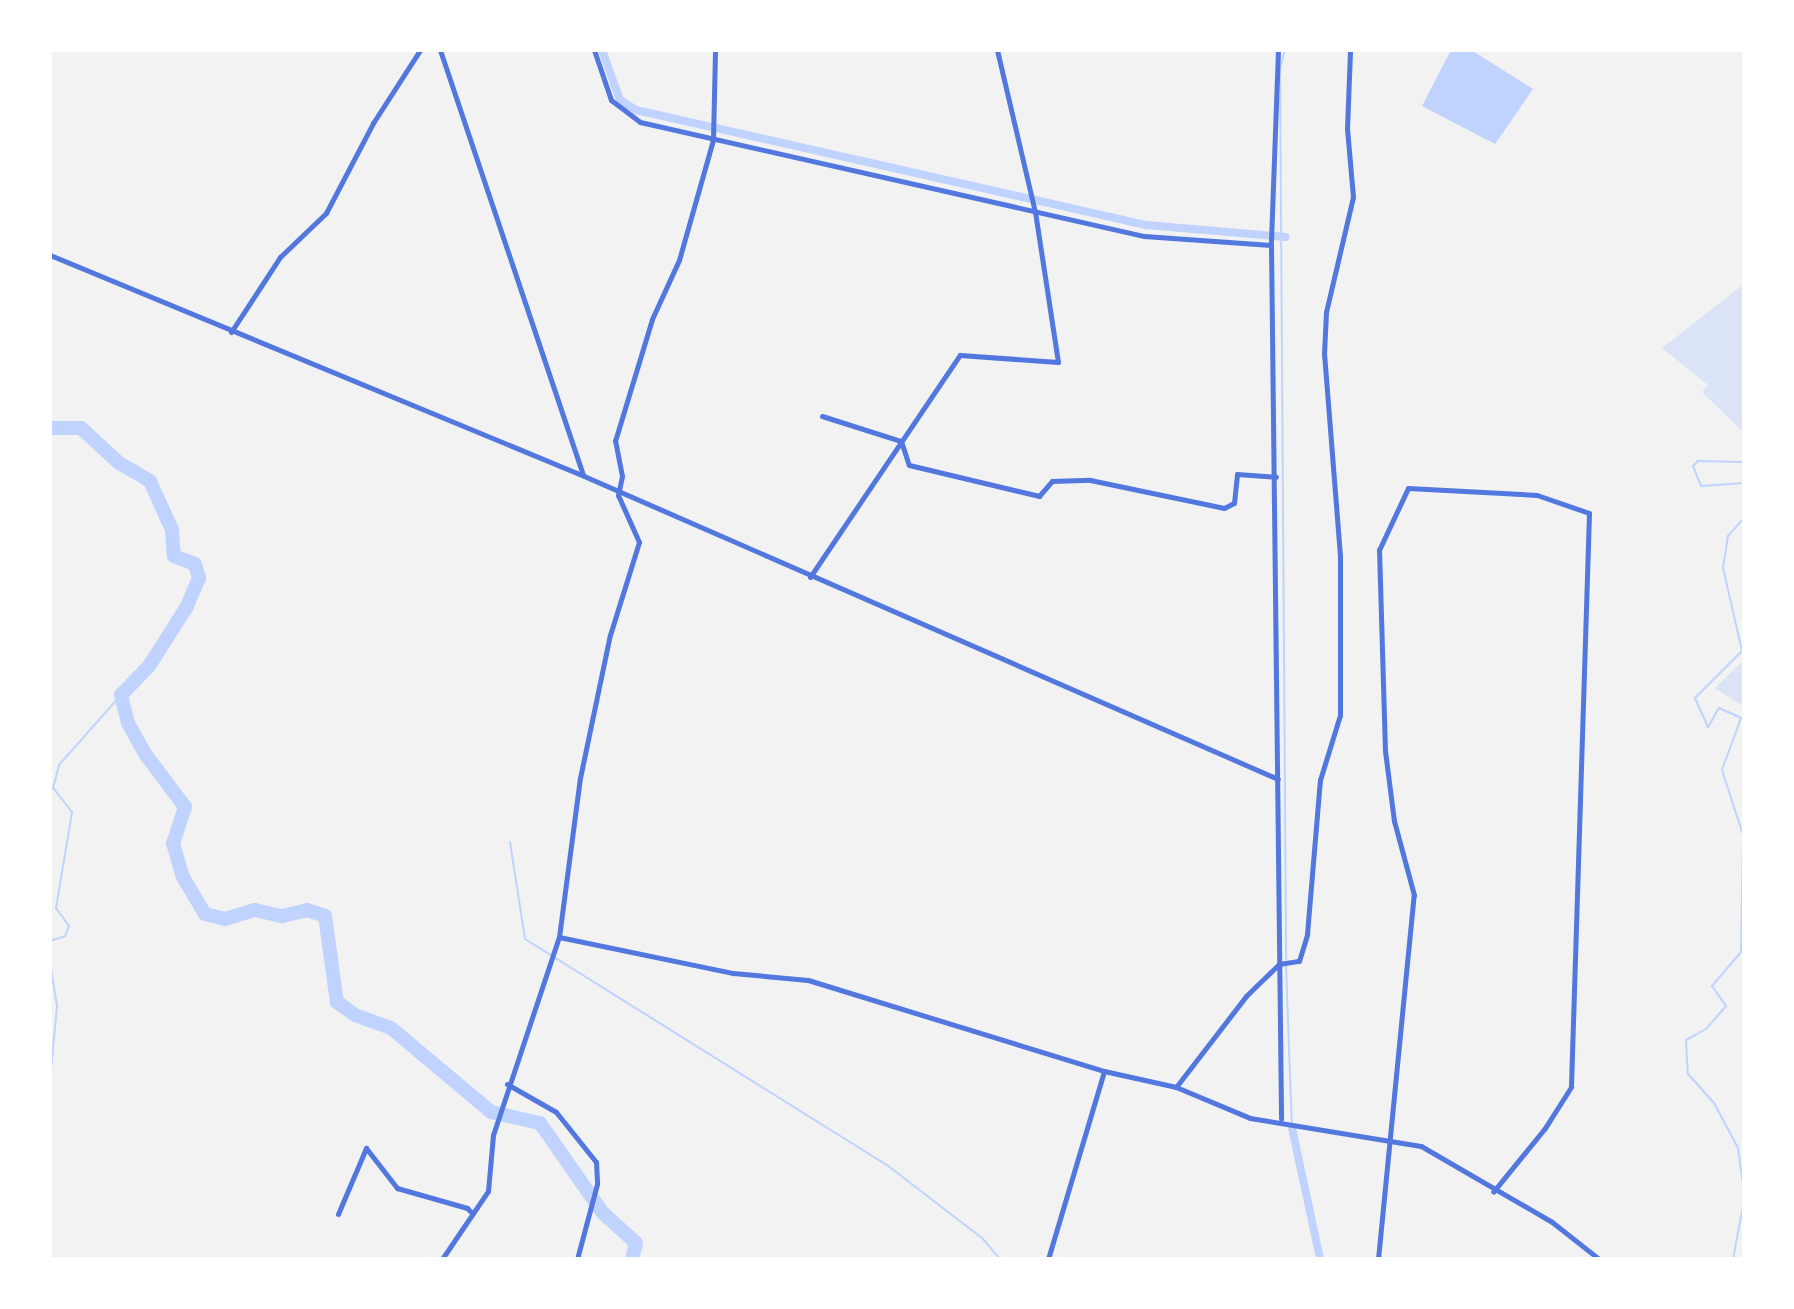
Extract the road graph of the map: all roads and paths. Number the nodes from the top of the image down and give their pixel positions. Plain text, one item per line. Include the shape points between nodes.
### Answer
1 (420, 50) edge
2 (440, 50) edge
3 (594, 50) edge
4 (715, 50) edge
5 (997, 50) edge
6 (1278, 50) edge
7 (1350, 50) edge
8 (713, 140) junction
9 (1035, 211) junction
10 (1271, 245) junction
11 (50, 255) edge
12 (231, 332) junction
13 (822, 416) dead end
14 (901, 441) junction
15 (584, 476) junction
16 (1276, 477) junction
17 (618, 495) junction
18 (810, 577) junction
19 (1278, 779) junction
20 (559, 937) junction
21 (1283, 963) junction
22 (1104, 1071) junction
23 (507, 1084) junction
24 (1176, 1087) junction
25 (1281, 1119) junction
26 (1390, 1139) junction
27 (1493, 1192) junction
28 (338, 1214) dead end
29 (473, 1214) junction
30 (442, 1259) edge
31 (577, 1259) edge
32 (1048, 1259) edge
33 (1378, 1259) edge
34 (1599, 1259) edge

1 - 12 street via 373,123 326,213 280,257
2 - 15 street
3 - 8 street via 611,100 627,117
4 - 8 street
5 - 9 street
6 - 10 street
7 - 21 street via 1347,129 1353,197 1326,312 1324,354 1340,556 1340,715 1320,780 1305,944 1299,961
8 - 9 street
8 - 17 street via 679,260 629,386 615,441 622,476
9 - 10 street via 1144,236
9 - 14 street via 1058,362 960,355
10 - 16 street
11 - 12 street
12 - 15 street
13 - 14 street
14 - 16 street via 909,465 1039,496 1052,481 1090,480 1224,508 1234,503 1237,474
14 - 18 street
15 - 17 street
16 - 19 street
17 - 18 street
17 - 20 street via 639,542 637,560 610,635 589,735
18 - 19 street
19 - 21 street
20 - 22 street via 733,973 808,980
20 - 23 street
21 - 24 street via 1187,1067
21 - 25 street
22 - 24 street
22 - 32 street
23 - 29 street via 493,1135 488,1191
23 - 31 street via 556,1112 596,1162 597,1184
24 - 25 street via 1250,1118
25 - 26 street
26 - 27 street via 1449,1160
26 - 27 street via 1414,895 1394,821 1385,751 1379,550 1408,488 1537,495 1589,513 1574,1049 1571,1087
26 - 33 street
27 - 34 street via 1552,1222
28 - 29 street via 366,1148 397,1188
29 - 30 street

